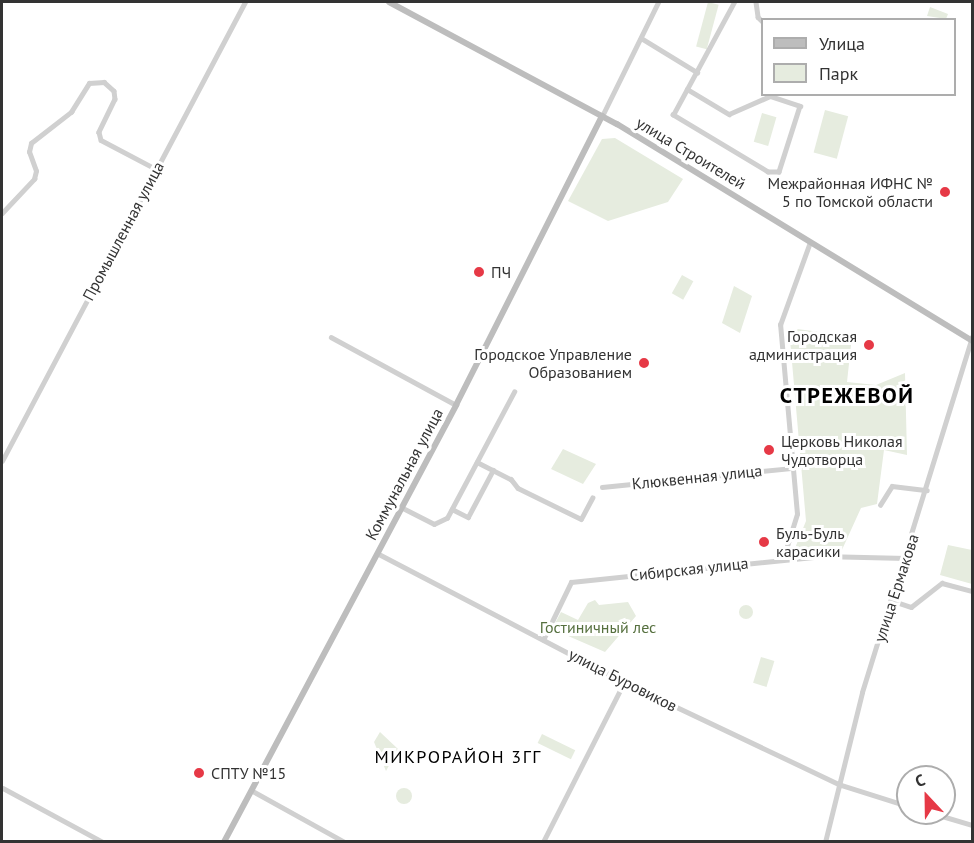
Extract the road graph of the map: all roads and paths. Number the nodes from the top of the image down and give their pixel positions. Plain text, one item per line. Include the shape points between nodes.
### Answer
1 (245, 2) edge
2 (389, 2) edge
3 (658, 2) edge
4 (734, 2) edge
5 (756, 2) edge
6 (761, 20) edge
7 (641, 38) junction
8 (697, 72) junction
9 (687, 89) junction
10 (765, 96) edge
11 (770, 96) edge
12 (674, 115) junction
13 (602, 116) junction
14 (666, 119) dead end
15 (156, 169) junction
16 (2, 213) edge
17 (810, 242) junction
18 (331, 337) dead end
19 (972, 339) edge
20 (514, 392) dead end
21 (456, 405) junction
22 (2, 461) edge
23 (477, 462) junction
24 (793, 468) junction
25 (493, 470) junction
26 (602, 487) dead end
27 (927, 490) junction
28 (592, 498) dead end
29 (880, 505) dead end
30 (401, 507) junction
31 (452, 509) junction
32 (377, 553) junction
33 (906, 558) junction
34 (783, 559) junction
35 (972, 591) edge
36 (893, 601) junction
37 (543, 640) junction
38 (624, 682) junction
39 (841, 785) junction
40 (3, 788) edge
41 (252, 790) junction
42 (896, 802) edge
43 (956, 820) edge
44 (972, 825) edge
45 (103, 842) edge
46 (224, 842) edge
47 (345, 842) edge
48 (543, 842) edge
49 (825, 842) edge

1 - 15 street, Промышленная улица
2 - 13 main road, улица Строителей
3 - 7 street
4 - 8 street
5 - 6 street
7 - 8 street
7 - 13 street
8 - 9 street
9 - 10 street via 729,114
9 - 12 street
11 - 12 street via 800,106 779,172 768,172
12 - 14 street
13 - 17 main road, улица Строителей
13 - 21 main road, Коммунальная улица
15 - 16 street via 102,140 99,132 115,99 114,91 104,82 88,83 71,112 32,143 29,152 36,171 34,178
15 - 22 street, Промышленная улица
17 - 19 main road, улица Строителей
17 - 24 street via 780,325
18 - 21 street
19 - 27 street, улица Ермакова
20 - 23 street
21 - 30 main road, Коммунальная улица
23 - 25 street
23 - 31 street
24 - 26 street, Клюквенная улица
24 - 34 street via 797,514
25 - 28 street via 511,479 518,488 581,519
25 - 31 street via 468,517
27 - 29 street via 892,486
27 - 33 street, улица Ермакова
30 - 31 street via 434,524 447,518
30 - 32 main road, Коммунальная улица
32 - 37 street, улица Буровиков
32 - 41 main road, Коммунальная улица
33 - 34 street, Сибирская улица via 843,555
33 - 36 street, улица Ермакова
34 - 37 street, Сибирская улица via 571,582
35 - 36 street via 942,583 911,607
36 - 39 street, улица Ермакова via 862,692
37 - 38 street, улица Буровиков
38 - 39 street, улица Буровиков
38 - 48 street
39 - 42 street, улица Буровиков
39 - 49 street, улица Ермакова
40 - 45 street
41 - 46 main road, Коммунальная улица
41 - 47 street
43 - 44 street

